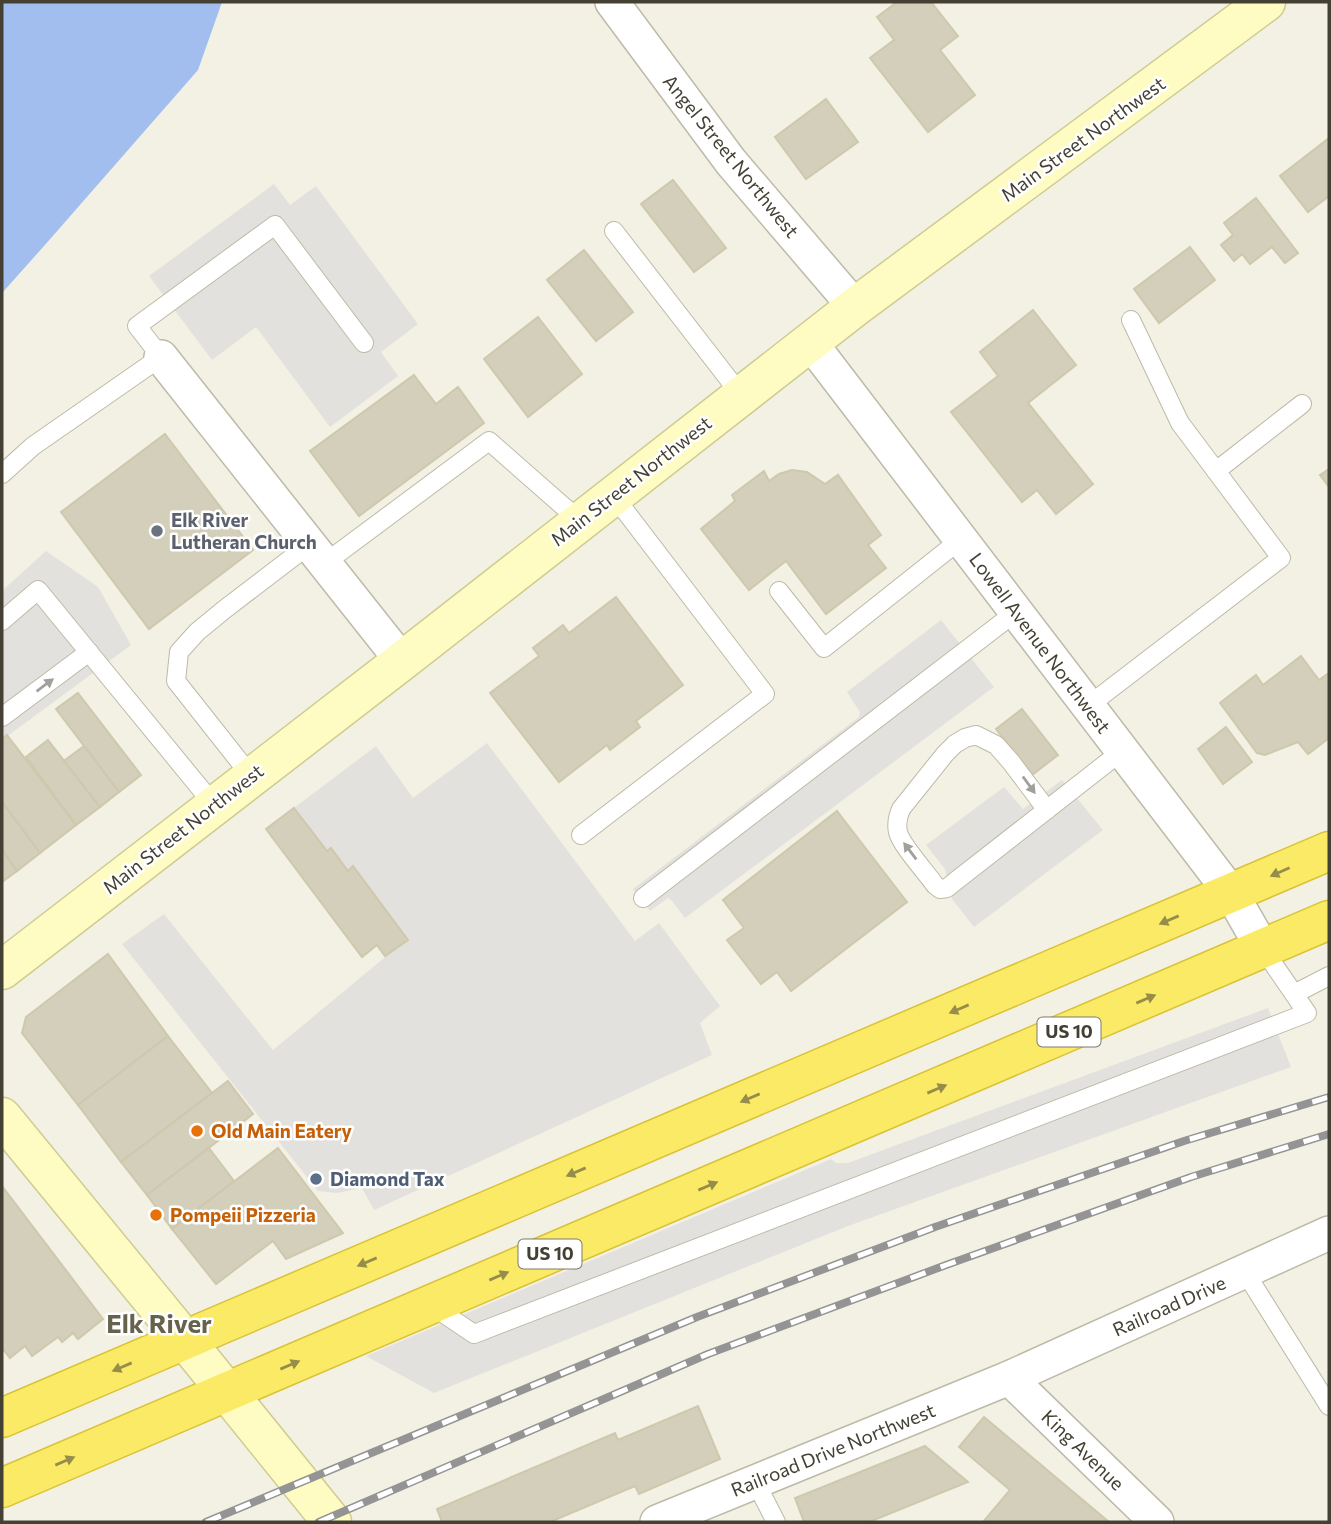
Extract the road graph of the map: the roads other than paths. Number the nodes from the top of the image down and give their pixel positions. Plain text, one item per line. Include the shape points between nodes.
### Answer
1 (612, 2) edge
2 (1266, 2) edge
3 (614, 231) dead end
4 (855, 307) junction
5 (1131, 320) dead end
6 (810, 342) junction
7 (364, 343) dead end
8 (161, 357) junction
9 (741, 395) junction
10 (1302, 404) dead end
11 (1216, 471) junction
12 (2, 474) edge
13 (612, 495) junction
14 (580, 521) junction
15 (960, 540) junction
16 (317, 554) junction
17 (779, 591) dead end
18 (1016, 611) junction
19 (2, 621) edge
20 (89, 652) junction
21 (402, 660) junction
22 (1088, 706) junction
23 (2, 717) edge
24 (1122, 751) junction
25 (251, 776) junction
26 (214, 805) junction
27 (1047, 810) junction
28 (581, 835) dead end
29 (1329, 850) edge
30 (1231, 893) junction
31 (643, 898) dead end
32 (1329, 920) edge
33 (1264, 949) junction
34 (2, 970) edge
35 (1329, 976) edge
36 (1294, 994) junction
37 (2, 1116) edge
38 (1329, 1233) edge
39 (1245, 1272) junction
40 (431, 1305) junction
41 (185, 1340) junction
42 (1009, 1378) junction
43 (227, 1393) junction
44 (1329, 1406) edge
45 (2, 1418) edge
46 (755, 1481) junction
47 (2, 1488) edge
48 (332, 1522) edge
49 (657, 1522) edge
50 (776, 1522) edge
51 (1157, 1522) edge

1 - 4 street, Angel Street Northwest via 731,162
2 - 4 street, Main Street Northwest
3 - 9 lane
4 - 6 street, Main Street Northwest
5 - 11 lane via 1180,423
6 - 9 street, Main Street Northwest
6 - 15 street, Lowell Avenue Northwest
7 - 8 lane via 275,225 137,326
8 - 12 lane via 33,446
8 - 16 street
9 - 13 street, Main Street Northwest
10 - 11 lane
11 - 22 lane via 1281,558
13 - 14 street, Main Street Northwest
13 - 28 lane via 765,694
14 - 16 lane via 489,441
14 - 21 street, Main Street Northwest
15 - 17 lane via 824,649
15 - 18 street, Lowell Avenue Northwest
16 - 21 street
16 - 25 lane via 225,609 178,652 176,681
18 - 22 street, Lowell Avenue Northwest
18 - 31 lane
19 - 20 lane via 38,590
23 -> 20 lane
20 - 26 lane
21 - 25 street, Main Street Northwest
22 - 24 street, Lowell Avenue Northwest
24 - 27 lane
24 - 30 street, Lowell Avenue Northwest
25 - 26 street, Main Street Northwest
26 - 34 street, Main Street Northwest
27 -> 27 lane via 940,889 897,831 901,809 945,754 976,735 996,745
29 -> 30 highway
30 - 33 street, Lowell Avenue Northwest
30 -> 41 highway
32 - 33 highway, US 10
33 - 36 lane
40 -> 33 highway, US 10
35 - 36 lane
36 - 40 lane via 1307,1013 474,1334
37 - 41 street
38 - 39 street, Railroad Drive
39 - 42 street, Railroad Drive
39 - 44 lane
43 -> 40 highway, US 10
41 - 43 street
41 -> 45 highway
42 - 46 street, Railroad Drive Northwest
42 - 51 street, King Avenue
47 -> 43 highway, US 10
43 - 48 street
46 - 49 street, Railroad Drive Northwest
46 - 50 lane

